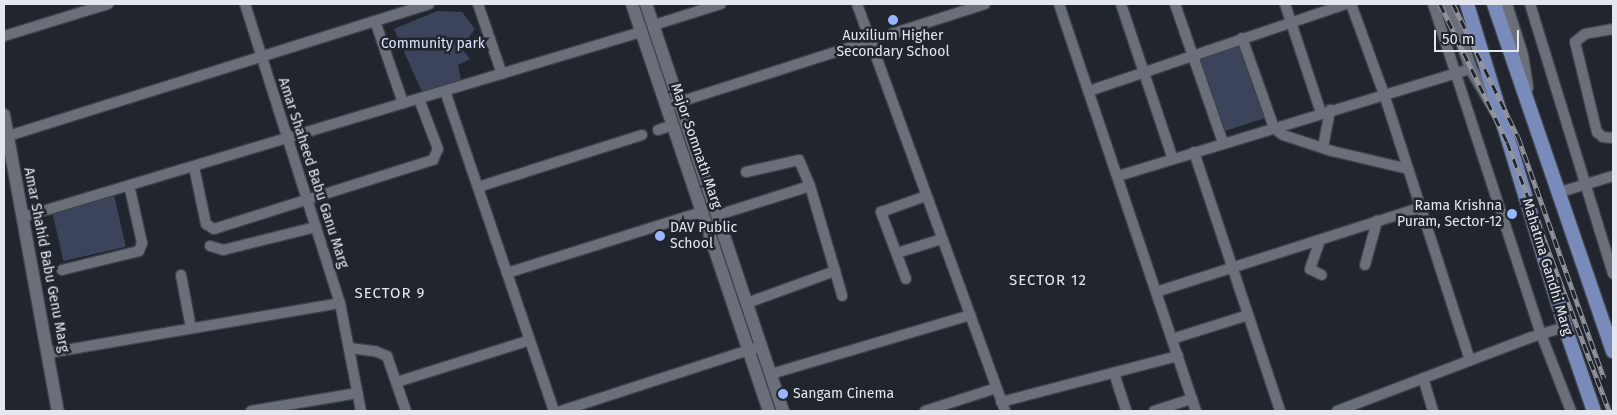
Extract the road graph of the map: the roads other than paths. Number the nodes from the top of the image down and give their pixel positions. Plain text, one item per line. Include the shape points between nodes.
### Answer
1 (108, 4) edge
2 (245, 4) edge
3 (429, 4) edge
4 (478, 4) edge
5 (632, 4) edge
6 (646, 4) edge
7 (721, 4) edge
8 (857, 4) edge
9 (985, 4) edge
10 (1059, 4) edge
11 (1121, 4) edge
12 (1175, 4) edge
13 (1285, 4) edge
14 (1346, 4) edge
15 (1351, 4) edge
16 (1433, 4) edge
17 (1449, 4) edge
18 (1467, 4) edge
19 (1494, 4) edge
20 (1506, 4) edge
21 (1530, 4) edge
22 (375, 21) junction
23 (1291, 22) junction
24 (654, 25) junction
25 (1613, 29) edge
26 (641, 32) junction
27 (4, 36) edge
28 (1242, 38) junction
29 (870, 40) junction
30 (1191, 55) junction
31 (262, 56) junction
32 (1471, 69) junction
33 (1144, 72) junction
34 (1456, 72) junction
35 (502, 74) junction
36 (445, 91) junction
37 (1089, 92) junction
38 (1384, 94) junction
39 (419, 99) junction
40 (680, 102) junction
41 (403, 103) junction
42 (667, 106) junction
43 (1326, 112) junction
44 (4, 115) edge
45 (1531, 115) junction
46 (1502, 121) junction
47 (673, 126) junction
48 (1274, 128) junction
49 (658, 130) dead end
50 (642, 135) dead end
51 (8, 136) junction
52 (288, 138) junction
53 (1613, 138) edge
54 (1224, 143) junction
55 (1323, 148) junction
56 (1194, 152) junction
57 (1173, 159) junction
58 (194, 167) junction
59 (1408, 169) junction
60 (746, 172) dead end
61 (1118, 176) junction
62 (1613, 176) edge
63 (1584, 184) junction
64 (130, 186) junction
65 (810, 186) junction
66 (478, 187) junction
67 (1557, 193) junction
68 (926, 196) junction
69 (307, 200) junction
70 (1420, 208) junction
71 (702, 212) junction
72 (718, 215) junction
73 (23, 217) junction
74 (1376, 222) junction
75 (316, 227) junction
76 (942, 239) junction
77 (1320, 240) junction
78 (210, 246) dead end
79 (897, 253) junction
80 (1365, 265) dead end
81 (1233, 267) junction
82 (62, 270) dead end
83 (835, 272) junction
84 (507, 273) junction
85 (1613, 273) edge
86 (181, 275) dead end
87 (1322, 275) dead end
88 (906, 279) dead end
89 (1156, 292) junction
90 (842, 296) dead end
91 (340, 302) junction
92 (747, 303) junction
93 (970, 315) junction
94 (1248, 315) junction
95 (1565, 327) junction
96 (191, 328) junction
97 (1541, 334) junction
98 (1172, 339) junction
99 (530, 340) junction
100 (761, 346) junction
101 (349, 348) junction
102 (748, 350) junction
103 (1613, 351) edge
104 (48, 353) junction
105 (1178, 356) junction
106 (1470, 360) junction
107 (1114, 373) junction
108 (771, 374) junction
109 (1423, 378) junction
110 (397, 382) junction
111 (996, 388) junction
112 (357, 393) junction
113 (1192, 399) junction
114 (1003, 407) edge
115 (276, 409) edge
116 (58, 411) edge
117 (251, 411) edge
118 (360, 411) edge
119 (406, 411) edge
120 (554, 411) edge
121 (561, 411) edge
122 (769, 411) edge
123 (783, 411) edge
124 (925, 411) edge
125 (1126, 411) edge
126 (1154, 411) edge
127 (1196, 411) edge
128 (1280, 411) edge
129 (1338, 411) edge
130 (1433, 411) edge
131 (1571, 411) edge
132 (1594, 411) edge

1 - 27 street
2 - 31 street, Amar Shaheed Babu Ganu Marg
3 - 22 street
4 - 35 street
5 - 26 street, Major Somnath Marg
6 - 24 street, Major Somnath Marg
7 - 24 street
8 - 29 street
9 - 29 street
10 - 37 street
11 - 33 street
12 - 30 street
13 - 23 street
14 - 23 street
15 - 38 street
16 - 34 street
17 - 32 street
18 - 46 main road, Mahatma Gandhi Marg
19 - 45 main road
20 - 45 street via 1522,55
21 - 63 street
22 - 31 street
22 - 41 street
23 - 28 street
23 - 43 street
24 - 40 street, Major Somnath Marg
25 - 53 street via 1585,34 1575,42 1597,132 1603,137
26 - 35 street
26 - 42 street, Major Somnath Marg
28 - 30 street
28 - 48 street
29 - 40 street
29 - 68 street
30 - 33 street
30 - 54 street
31 - 51 street
31 - 52 street, Amar Shaheed Babu Ganu Marg
32 - 34 street
32 - 46 street
33 - 37 street
33 - 57 street
34 - 38 street
34 - 97 street
35 - 36 street
36 - 39 street
36 - 66 street
37 - 61 street
38 - 43 street
38 - 59 street
39 - 41 street
39 - 69 street via 438,150 437,158
40 - 42 street
40 - 72 street, Major Somnath Marg
41 - 52 street
42 - 47 street, Major Somnath Marg
43 - 48 street
43 - 55 street
44 - 51 street, Amar Shahid Babu Genu Marg
45 - 67 main road
46 - 95 main road, Mahatma Gandhi Marg
47 - 49 street
47 - 71 street, Major Somnath Marg
48 - 54 street
48 - 55 street via 1283,135
50 - 66 street
51 - 73 street, Amar Shahid Babu Genu Marg
52 - 58 street
52 - 69 street, Amar Shaheed Babu Ganu Marg
54 - 56 street
55 - 59 street
56 - 57 street
56 - 81 street
57 - 61 street
58 - 64 street
58 - 69 street via 208,228 214,229
59 - 70 street
60 - 65 street via 798,160
61 - 89 street
62 - 63 street
63 - 67 street
63 - 85 street
64 - 73 street
64 - 82 street via 142,243 139,252
65 - 72 street
65 - 83 street
66 - 84 street
67 - 103 main road
68 - 76 street
68 - 79 street via 881,212
69 - 75 street, Amar Shaheed Babu Ganu Marg
70 - 74 street
70 - 106 street
71 - 84 street
71 - 102 street, Major Somnath Marg
72 - 92 street, Major Somnath Marg
73 - 104 street, Amar Shahid Babu Genu Marg
74 - 77 street
74 - 80 street
75 - 78 street via 223,250
75 - 91 street, Amar Shaheed Babu Ganu Marg
76 - 79 street
76 - 93 street
77 - 81 street
77 - 87 street via 1310,270
79 - 88 street
81 - 89 street
81 - 94 street
83 - 90 street
83 - 92 street
84 - 99 street
86 - 96 street
89 - 98 street
91 - 96 street
91 - 101 street, Amar Shaheed Babu Ganu Marg
92 - 100 street, Major Somnath Marg
93 - 108 street
93 - 111 street
94 - 98 street
94 - 128 street
95 - 97 street
95 - 132 main road, Mahatma Gandhi Marg
96 - 104 street
97 - 106 street
97 - 131 street
98 - 105 street
99 - 110 street
99 - 120 street
100 - 102 street
100 - 108 street, Major Somnath Marg
101 - 110 street via 383,353 390,360
101 - 112 street, Amar Shaheed Babu Ganu Marg
102 - 121 street
102 - 122 street, Major Somnath Marg
104 - 116 street, Amar Shahid Babu Genu Marg
105 - 107 street
105 - 113 street
106 - 109 street
107 - 114 street
107 - 125 street
108 - 123 street, Major Somnath Marg
109 - 129 street
109 - 130 street
110 - 119 street
111 - 114 street
111 - 124 street
112 - 115 street
112 - 118 street, Amar Shaheed Babu Ganu Marg
113 - 126 street
113 - 127 street
115 - 117 street

